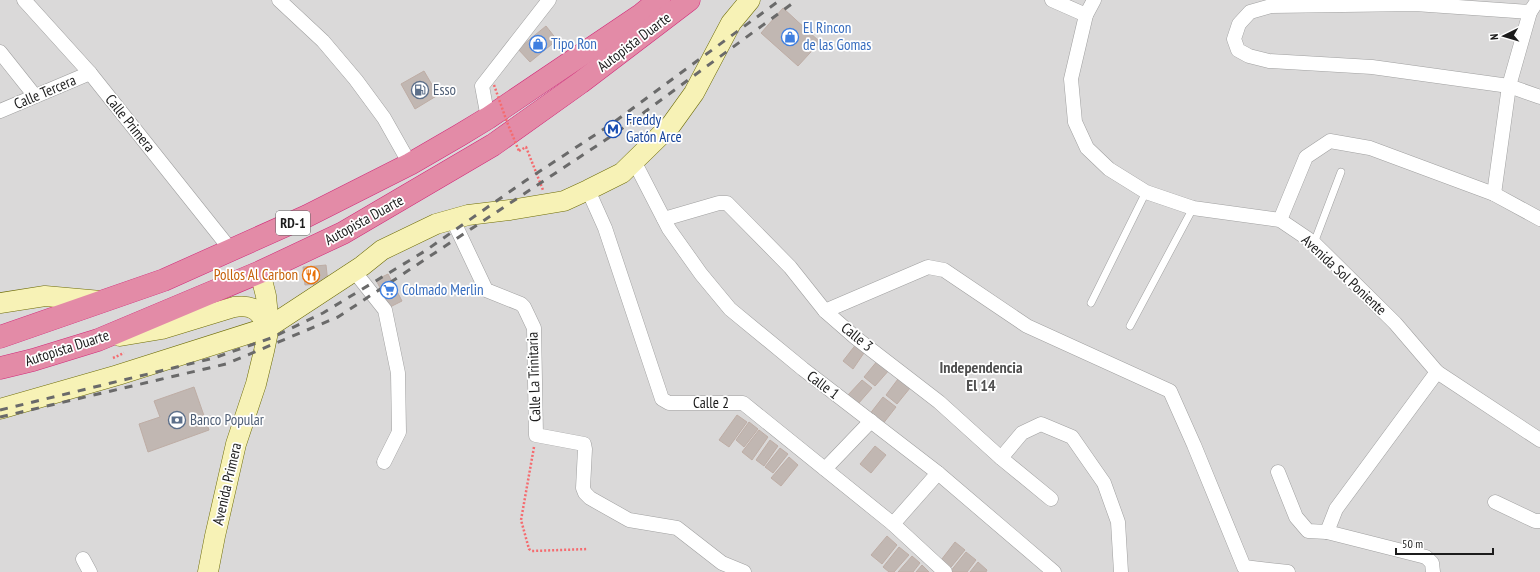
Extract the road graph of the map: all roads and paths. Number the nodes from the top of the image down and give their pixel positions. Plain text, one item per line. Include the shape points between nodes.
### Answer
1 (24, 0) edge
2 (279, 0) edge
3 (549, 0) edge
4 (659, 0) edge
5 (689, 0) edge
6 (750, 0) edge
7 (1052, 0) edge
8 (1094, 0) edge
9 (1276, 3) edge
10 (1534, 6) edge
11 (1086, 15) junction
12 (0, 52) edge
13 (90, 73) junction
14 (494, 85) dead end
15 (1509, 86) junction
16 (35, 96) junction
17 (1540, 98) edge
18 (0, 112) edge
19 (488, 118) junction
20 (634, 161) junction
21 (410, 164) junction
22 (1341, 172) dead end
23 (588, 190) junction
24 (1146, 192) junction
25 (1494, 194) junction
26 (549, 204) junction
27 (1193, 208) junction
28 (452, 218) junction
29 (664, 219) junction
30 (1540, 219) edge
31 (1280, 220) junction
32 (1314, 243) junction
33 (232, 250) junction
34 (354, 271) junction
35 (260, 272) junction
36 (101, 301) junction
37 (0, 302) edge
38 (1091, 303) dead end
39 (825, 311) junction
40 (1130, 326) dead end
41 (268, 327) junction
42 (0, 337) edge
43 (98, 340) junction
44 (0, 368) edge
45 (1437, 372) junction
46 (0, 409) edge
47 (871, 421) junction
48 (536, 434) junction
49 (1540, 440) edge
50 (1001, 458) junction
51 (384, 462) dead end
52 (825, 469) junction
53 (1278, 472) dead end
54 (938, 473) junction
55 (1051, 499) dead end
56 (1495, 502) dead end
57 (1540, 521) edge
58 (893, 524) junction
59 (1327, 532) junction
60 (588, 549) dead end
61 (83, 559) dead end
62 (1244, 570) edge
63 (90, 572) edge
64 (208, 572) edge
65 (744, 572) edge
66 (945, 572) edge
67 (1054, 572) edge
68 (1121, 572) edge
69 (1288, 572) edge
70 (1434, 572) edge

1 - 13 street, Calle Primera
2 - 21 street via 323,41 356,80 384,118
3 - 19 street via 482,86
4 - 19 highway, Autopista Duarte / RD-1
5 - 35 highway, Autopista Duarte / RD-1 via 494,145 343,233
6 - 20 street via 732,23 694,92 675,120
7 - 11 street
8 - 11 street, Avenida Sol Poniente
9 - 10 street
9 - 15 street via 1250,12 1240,24 1234,39 1238,50 1249,56 1269,60 1372,67
10 - 15 street
11 - 24 street, Avenida Sol Poniente via 1071,79 1075,122 1087,148 1109,169
12 - 16 street
13 - 16 street, Calle Tercera
13 - 33 street, Calle Primera
14 - 26 path, bridge via 511,134 519,151 526,148
15 - 17 street
15 - 25 street
16 - 18 street, Calle Tercera
19 - 21 highway, Autopista Duarte / RD-1
20 - 23 street via 622,173
20 - 29 street, Calle 1
21 - 33 highway, Autopista Duarte / RD-1 via 307,216
22 - 32 lane
23 - 26 street via 564,201
23 - 52 street, Calle 2 via 606,228 662,399 669,403 743,403
24 - 27 street, Avenida Sol Poniente
24 - 38 lane
25 - 30 street
25 - 31 street via 1370,148 1330,141 1306,157
26 - 28 street
27 - 31 street, Avenida Sol Poniente
27 - 40 lane
28 - 34 street via 382,250
28 - 48 street, Calle La Trinitaria via 486,290 521,304 534,328
29 - 39 street, Calle 3 via 727,203 790,267
29 - 47 street, Calle 1 via 701,274 730,308 803,370
31 - 32 street, Avenida Sol Poniente
32 - 45 street, Avenida Sol Poniente via 1395,323
33 - 36 highway, Autopista Duarte / RD-1 via 164,280
34 - 41 street
34 - 51 street via 385,310 398,373 399,432
35 - 41 street, Avenida Primera via 266,296
35 - 43 highway, Autopista Duarte / RD-1
36 - 37 street via 45,296
36 - 42 highway, Autopista Duarte / RD-1
39 - 50 street, Calle 3 via 939,402
39 - 62 street via 928,267 944,270 1027,326 1170,391
41 - 43 street via 259,312 244,305 162,329
41 - 46 street via 118,375
41 - 64 street, Avenida Primera via 256,384 236,444
43 - 44 highway, Autopista Duarte / RD-1
45 - 49 street, Avenida Sol Poniente
45 - 59 street via 1336,509
47 - 52 street
47 - 54 street, Calle 1
48 - 60 path via 521,520 529,549
48 - 65 street, Calle La Trinitaria via 584,444 583,488 590,498 629,520 677,528 722,563
50 - 55 street, Calle 3
50 - 68 street via 1022,433 1041,424 1072,438 1104,483 1118,522
52 - 58 street, Calle 2
53 - 59 street via 1296,517 1308,531
54 - 58 street
54 - 67 street, Calle 1
56 - 57 street
58 - 66 street, Calle 2
59 - 70 street via 1426,556 1432,563
61 - 63 street
62 - 69 street

